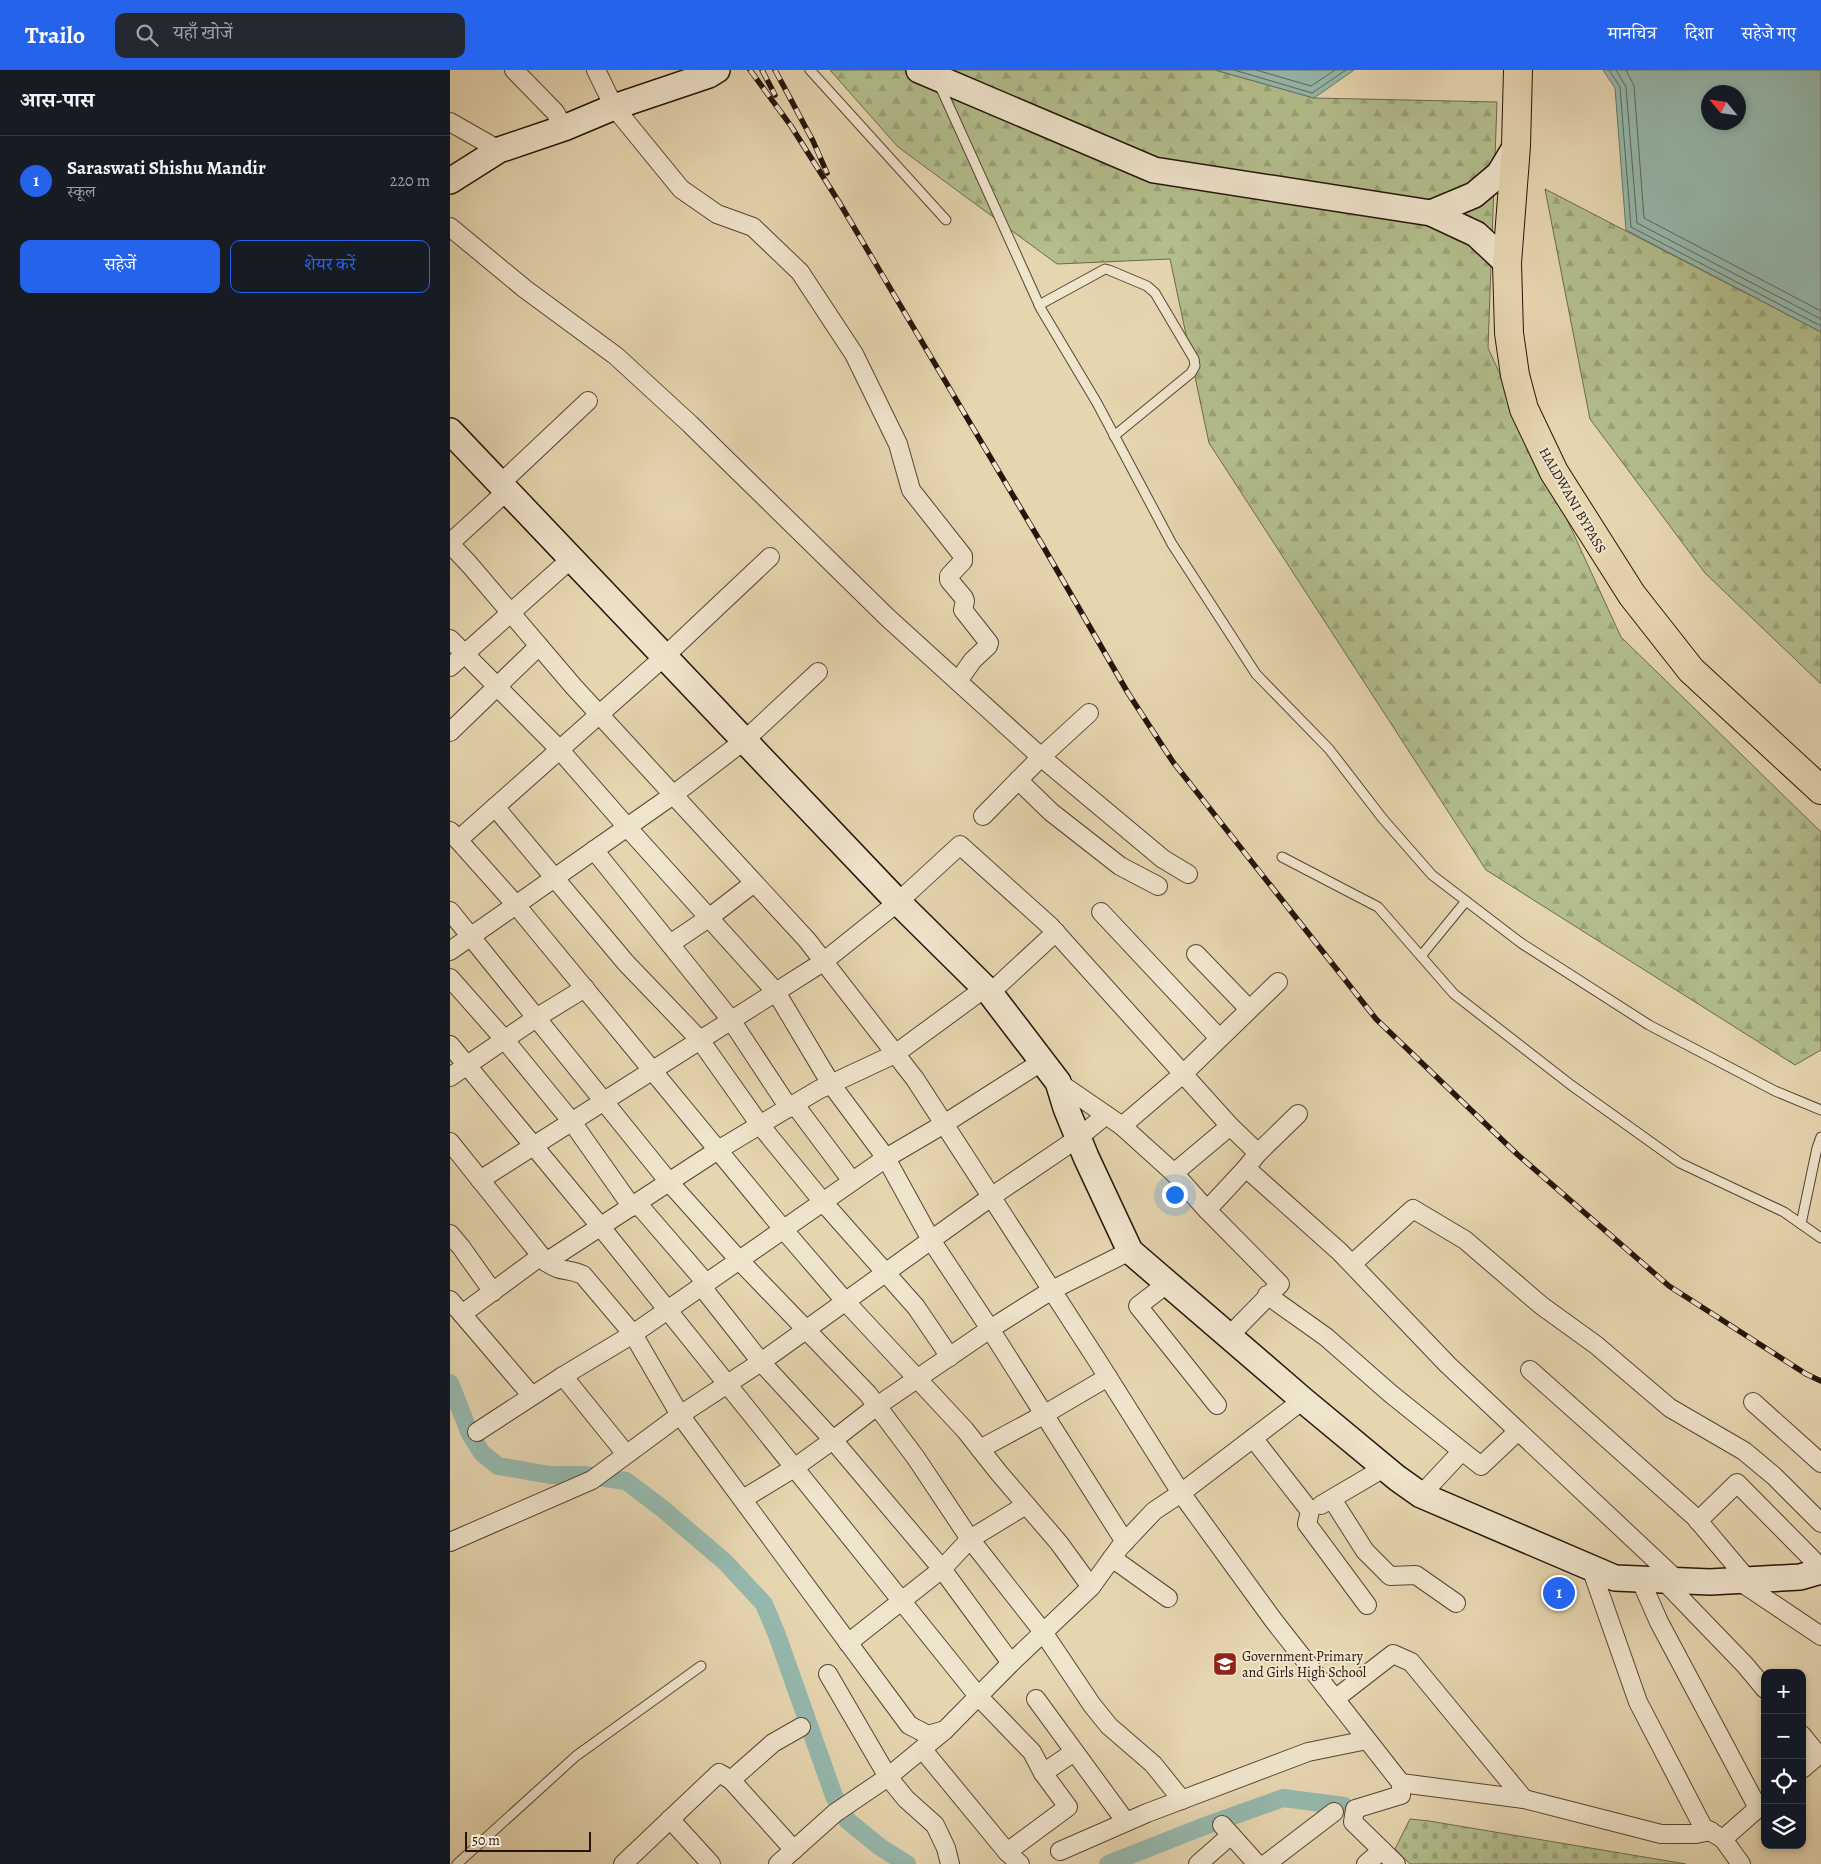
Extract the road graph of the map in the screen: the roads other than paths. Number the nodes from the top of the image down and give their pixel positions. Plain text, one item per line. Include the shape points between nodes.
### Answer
1 (514, 70) edge
2 (596, 70) edge
3 (716, 70) edge
4 (810, 70) edge
5 (927, 73) edge
6 (1517, 82) edge
7 (614, 107) junction
8 (450, 122) edge
9 (564, 128) junction
10 (1516, 146) junction
11 (499, 150) junction
12 (450, 181) edge
13 (1431, 213) junction
14 (946, 220) dead end
15 (450, 227) edge
16 (1507, 263) junction
17 (1039, 305) junction
18 (588, 401) dead end
19 (450, 431) edge
20 (1114, 436) junction
21 (504, 486) junction
22 (450, 544) edge
23 (770, 557) dead end
24 (572, 558) junction
25 (511, 613) junction
26 (450, 639) edge
27 (539, 646) junction
28 (464, 653) junction
29 (665, 656) junction
30 (450, 667) edge
31 (818, 672) dead end
32 (958, 681) junction
33 (497, 686) junction
34 (1089, 713) dead end
35 (599, 715) junction
36 (450, 732) edge
37 (745, 740) junction
38 (559, 749) junction
39 (1041, 757) junction
40 (1018, 780) junction
41 (1821, 790) edge
42 (673, 795) junction
43 (496, 807) junction
44 (983, 816) dead end
45 (627, 827) junction
46 (452, 834) edge
47 (594, 850) junction
48 (1282, 856) dead end
49 (1188, 874) dead end
50 (555, 877) junction
51 (754, 883) junction
52 (1158, 886) dead end
53 (1466, 901) junction
54 (898, 902) junction
55 (516, 905) junction
56 (450, 911) edge
57 (1101, 912) dead end
58 (710, 917) junction
59 (1056, 932) junction
60 (471, 936) junction
61 (670, 944) junction
62 (450, 951) edge
63 (1196, 954) dead end
64 (1421, 956) junction
65 (823, 962) junction
66 (450, 978) edge
67 (1278, 982) dead end
68 (585, 988) junction
69 (988, 990) junction
70 (776, 992) junction
71 (1249, 1008) junction
72 (536, 1018) junction
73 (731, 1020) junction
74 (1219, 1038) junction
75 (504, 1039) junction
76 (700, 1040) junction
77 (450, 1045) edge
78 (895, 1054) junction
79 (1043, 1061) junction
80 (467, 1065) junction
81 (652, 1070) junction
82 (1184, 1073) junction
83 (450, 1077) edge
84 (1058, 1082) junction
85 (830, 1084) junction
86 (605, 1101) junction
87 (792, 1106) junction
88 (1821, 1110) edge
89 (1298, 1114) dead end
90 (1106, 1115) junction
91 (572, 1122) junction
92 (944, 1124) junction
93 (760, 1125) junction
94 (1122, 1126) junction
95 (1230, 1126) junction
96 (1821, 1137) edge
97 (1078, 1138) junction
98 (450, 1142) edge
99 (534, 1145) junction
100 (718, 1150) junction
101 (1258, 1153) junction
102 (886, 1158) junction
103 (1246, 1168) junction
104 (1174, 1173) junction
105 (480, 1180) junction
106 (852, 1181) junction
107 (669, 1182) junction
108 (991, 1197) junction
109 (823, 1202) junction
110 (634, 1205) junction
111 (1207, 1210) junction
112 (1801, 1224) junction
113 (600, 1226) junction
114 (783, 1228) junction
115 (450, 1234) edge
116 (1821, 1238) edge
117 (931, 1240) junction
118 (1130, 1251) junction
119 (544, 1259) junction
120 (739, 1260) junction
121 (1352, 1264) junction
122 (886, 1272) junction
123 (1168, 1283) junction
124 (704, 1285) junction
125 (1052, 1290) junction
126 (493, 1292) junction
127 (1267, 1295) junction
128 (450, 1300) edge
129 (845, 1301) junction
130 (667, 1311) junction
131 (462, 1314) junction
132 (990, 1329) junction
133 (806, 1330) junction
134 (633, 1334) junction
135 (1229, 1336) junction
136 (950, 1357) junction
137 (761, 1362) junction
138 (1530, 1370) dead end
139 (563, 1376) junction
140 (1108, 1377) junction
141 (919, 1378) junction
142 (728, 1384) junction
143 (532, 1396) junction
144 (1303, 1400) junction
145 (1753, 1402) dead end
146 (1217, 1405) dead end
147 (877, 1406) junction
148 (1045, 1414) junction
149 (680, 1415) junction
150 (1518, 1431) junction
151 (477, 1432) dead end
152 (1253, 1438) junction
153 (833, 1440) junction
154 (980, 1449) junction
155 (1462, 1451) junction
156 (626, 1454) junction
157 (1821, 1463) edge
158 (794, 1468) junction
159 (1384, 1468) junction
160 (1181, 1493) junction
161 (1421, 1495) junction
162 (743, 1499) junction
163 (1332, 1499) junction
164 (1026, 1504) junction
165 (1310, 1511) junction
166 (1698, 1520) junction
167 (1821, 1523) edge
168 (970, 1539) junction
169 (450, 1542) edge
170 (1125, 1542) junction
171 (1112, 1558) junction
172 (1591, 1568) junction
173 (942, 1569) junction
174 (1821, 1570) edge
175 (1660, 1580) junction
176 (1743, 1580) junction
177 (1091, 1588) junction
178 (1168, 1598) dead end
179 (902, 1601) junction
180 (1456, 1603) dead end
181 (1367, 1605) dead end
182 (1042, 1632) junction
183 (1821, 1636) edge
184 (848, 1643) junction
185 (1011, 1663) junction
186 (701, 1666) dead end
187 (828, 1674) dead end
188 (1761, 1684) edge
189 (978, 1696) junction
190 (1036, 1699) dead end
191 (1336, 1699) junction
192 (801, 1727) dead end
193 (945, 1730) junction
194 (1806, 1739) edge
195 (1367, 1740) junction
196 (923, 1750) junction
197 (1074, 1752) junction
198 (1820, 1754) edge
199 (1806, 1766) edge
200 (1043, 1773) junction
201 (888, 1777) junction
202 (731, 1780) junction
203 (1401, 1782) junction
204 (1524, 1799) junction
205 (1182, 1800) junction
206 (1761, 1804) edge
207 (1761, 1806) edge
208 (1334, 1812) dead end
209 (670, 1819) junction
210 (1126, 1822) junction
211 (1717, 1835) junction
212 (794, 1850) junction
213 (1382, 1850) junction
214 (1060, 1851) dead end
215 (1007, 1852) junction
216 (457, 1864) edge
217 (623, 1864) edge
218 (711, 1864) edge
219 (778, 1864) edge
220 (950, 1864) edge
221 (1020, 1864) edge
222 (1198, 1864) edge
223 (1257, 1864) edge
224 (1266, 1864) edge
225 (1366, 1864) edge
226 (1396, 1864) edge
227 (1741, 1864) edge

1 - 9 street via 555,112
2 - 7 street
3 - 7 street
4 - 14 lane
5 - 13 street via 1154,170
5 - 17 lane
6 - 10 main road, HALDWANI BYPASS
7 - 9 street
7 - 32 street via 681,189 717,214 753,227 800,272 854,354 898,444 911,490 963,556 963,561 948,580 964,598 963,610 989,642
8 - 11 street
9 - 11 street
10 - 13 street via 1499,174 1474,195
10 - 16 main road, HALDWANI BYPASS
11 - 12 street
13 - 16 street via 1476,234
15 - 32 street via 525,289 616,356 888,618
16 - 41 main road, HALDWANI BYPASS via 1509,332 1515,375 1524,409 1554,472 1632,596 1691,670
17 - 20 lane
17 - 20 lane via 1101,271 1109,270 1147,286 1170,317 1195,366 1191,373
18 - 21 street
19 - 21 street
20 - 53 lane via 1172,544 1256,674 1329,749 1432,875
21 - 22 street
21 - 24 street
22 - 25 street
23 - 29 street
24 - 25 street
24 - 29 street
25 - 27 street
25 - 28 street
26 - 28 street
27 - 33 street
27 - 35 street
28 - 30 street
28 - 33 street
29 - 35 street
29 - 37 street
31 - 37 street
32 - 39 street
33 - 36 street
33 - 38 street
34 - 39 street
35 - 38 street
35 - 42 street
37 - 42 street
37 - 54 street
38 - 43 street
38 - 45 street
39 - 40 street
39 - 49 street via 1163,860
40 - 44 street
40 - 52 street via 1052,812 1120,866
42 - 45 street
42 - 51 street
43 - 46 street
43 - 50 street
45 - 47 street
45 - 58 street
46 - 55 street
47 - 50 street
47 - 61 street
48 - 64 lane via 1378,907
50 - 55 street
50 - 76 street via 626,963
51 - 58 street
51 - 65 street
53 - 64 lane
53 - 88 lane via 1522,943 1649,1025 1775,1091
54 - 59 street via 960,845
54 - 65 street
54 - 69 street
55 - 60 street
55 - 68 street
56 - 60 street
57 - 74 street
58 - 61 street
58 - 70 street
59 - 69 street
59 - 82 street
60 - 62 street
60 - 72 street
61 - 73 street
63 - 71 street
64 - 112 lane via 1454,994 1571,1085 1680,1163 1784,1212
65 - 70 street
65 - 78 street
66 - 75 street
67 - 71 street
68 - 72 street
68 - 81 street
69 - 78 street
69 - 79 street
70 - 73 street
70 - 85 street
71 - 74 street
72 - 75 street
72 - 86 street
73 - 76 street
73 - 87 street
74 - 82 street
75 - 80 street
75 - 91 street
76 - 81 street
76 - 93 street
77 - 80 street
78 - 85 street
78 - 92 street
79 - 84 street
79 - 92 street
80 - 83 street
80 - 99 street
81 - 86 street
81 - 100 street
82 - 94 street
82 - 95 street
84 - 90 street
84 - 97 street
85 - 87 street
85 - 102 street
86 - 91 street
86 - 107 street
87 - 93 street
87 - 106 street
89 - 101 street
90 - 94 street
90 - 97 street
91 - 99 street
91 - 110 street
92 - 102 street
92 - 108 street
93 - 100 street
93 - 109 street
94 - 104 street
95 - 101 street
95 - 104 street
96 - 112 lane
97 - 108 street
97 - 118 street
98 - 105 street
99 - 105 street
99 - 113 street
100 - 107 street
100 - 114 street
101 - 103 street
102 - 106 street
102 - 117 street
103 - 111 street
103 - 121 street
104 - 111 street
105 - 119 street
106 - 109 street
107 - 110 street
107 - 120 street
108 - 117 street
108 - 125 street
109 - 114 street
109 - 122 street
110 - 113 street
110 - 124 street
111 - 127 street via 1280,1284
112 - 116 lane
113 - 119 street
113 - 130 street
114 - 120 street
114 - 129 street
115 - 126 street
117 - 122 street
117 - 132 street
118 - 123 street
118 - 125 street
119 - 126 street
119 - 134 street via 556,1269 583,1275
120 - 124 street
120 - 133 street
121 - 150 street via 1448,1365
121 - 167 street via 1413,1209 1464,1240 1670,1408 1744,1451
122 - 129 street
122 - 136 street via 916,1307
123 - 135 street
123 - 146 street via 1138,1306
124 - 130 street
124 - 137 street
125 - 132 street
125 - 140 street
126 - 131 street
127 - 135 street
127 - 155 street via 1326,1337
128 - 131 street
129 - 133 street
129 - 141 street
130 - 134 street
130 - 142 street
131 - 143 street
132 - 136 street
132 - 148 street
133 - 137 street
133 - 147 street
134 - 139 street
134 - 149 street
135 - 144 street
136 - 141 street
137 - 142 street
137 - 153 street
138 - 166 street
139 - 143 street
139 - 156 street
140 - 148 street
140 - 160 street
141 - 147 street
141 - 154 street
142 - 149 street
142 - 158 street
143 - 151 street
144 - 152 street
144 - 159 street
145 - 157 street
147 - 153 street
147 - 168 street
148 - 154 street
148 - 170 street
149 - 156 street
149 - 162 street
150 - 155 street via 1481,1466
150 - 175 street
152 - 160 street
152 - 165 street
153 - 158 street
153 - 173 street
154 - 164 street
155 - 161 street
156 - 169 street via 596,1477
158 - 162 street
158 - 179 street
159 - 161 street
159 - 163 street
160 - 170 street via 1154,1511
160 - 191 street via 1274,1621
161 - 172 street
162 - 184 street
163 - 165 street
163 - 180 street via 1365,1551 1390,1576 1416,1574
164 - 168 street
164 - 177 street
165 - 181 street via 1307,1524
166 - 174 street via 1737,1483
166 - 176 street
168 - 173 street
168 - 182 street
170 - 171 street
171 - 177 street
171 - 178 street
172 - 175 street via 1615,1578
172 - 211 street via 1638,1702 1704,1827
173 - 179 street
173 - 185 street
174 - 176 street via 1800,1577
175 - 176 street
175 - 188 street
175 - 206 street via 1659,1622
176 - 183 street
177 - 182 street
179 - 184 street
179 - 189 street
182 - 185 street
182 - 205 street via 1109,1726 1153,1764
184 - 193 street via 909,1725 928,1735
185 - 189 street
186 - 216 lane via 576,1756
187 - 201 street
189 - 193 street
189 - 200 street via 1032,1752
190 - 197 street
191 - 195 street
191 - 204 street via 1393,1654 1411,1662
192 - 202 street via 773,1743
193 - 196 street
194 - 198 street
195 - 203 street
195 - 205 street via 1308,1752
196 - 201 street
196 - 215 street
197 - 200 street
197 - 210 street
198 - 199 street
200 - 215 street via 1068,1807
201 - 212 street via 840,1810
201 - 220 street via 906,1799 935,1825
202 - 209 street via 719,1772
202 - 212 street
203 - 204 street
203 - 213 street via 1401,1795 1355,1808 1353,1822
204 - 211 street via 1661,1834
205 - 210 street
207 - 211 street
208 - 224 street
209 - 217 street
209 - 218 street
210 - 214 street
211 - 227 street
212 - 219 street
213 - 225 street
213 - 226 street
215 - 221 street
222 - 223 street via 1226,1830

